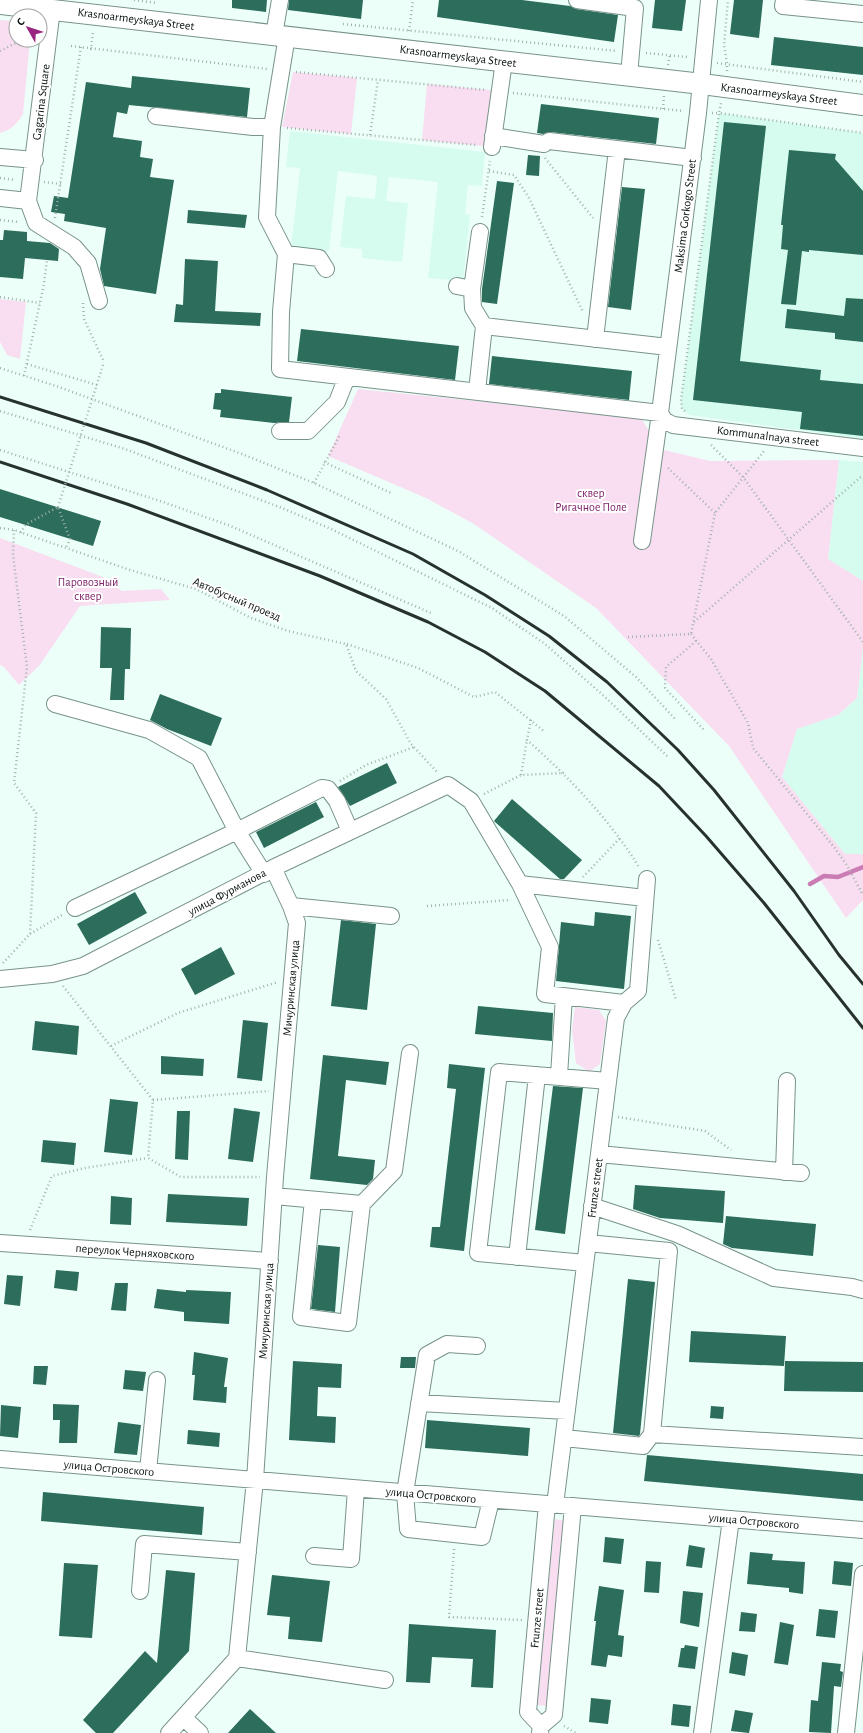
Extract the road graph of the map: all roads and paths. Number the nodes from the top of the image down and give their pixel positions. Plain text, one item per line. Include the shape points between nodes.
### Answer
1 (134, 0) edge
2 (280, 0) edge
3 (414, 0) edge
4 (576, 0) edge
5 (710, 0) edge
6 (728, 0) edge
7 (784, 0) edge
8 (0, 4) edge
9 (52, 4) edge
10 (164, 4) dead end
11 (863, 14) edge
12 (340, 24) dead end
13 (409, 30) junction
14 (93, 34) dead end
15 (281, 35) junction
16 (71, 46) dead end
17 (81, 47) junction
18 (91, 49) junction
19 (632, 52) junction
20 (692, 58) dead end
21 (504, 61) junction
22 (281, 70) junction
23 (629, 76) junction
24 (378, 80) junction
25 (863, 82) edge
26 (702, 84) junction
27 (500, 91) junction
28 (863, 105) edge
29 (698, 112) junction
30 (719, 113) junction
31 (156, 116) dead end
32 (277, 127) junction
33 (863, 133) edge
34 (370, 135) junction
35 (492, 141) junction
36 (542, 142) junction
37 (617, 149) junction
38 (0, 157) edge
39 (693, 158) junction
40 (35, 160) junction
41 (0, 198) edge
42 (28, 201) junction
43 (0, 220) edge
44 (36, 223) junction
45 (480, 232) joint
46 (607, 234) junction
47 (286, 254) junction
48 (47, 260) dead end
49 (326, 269) dead end
50 (0, 298) edge
51 (99, 301) dead end
52 (40, 303) junction
53 (84, 319) dead end
54 (484, 326) junction
55 (595, 339) junction
56 (668, 347) junction
57 (27, 364) junction
58 (0, 368) edge
59 (24, 376) junction
60 (347, 377) junction
61 (97, 385) junction
62 (477, 391) junction
63 (0, 411) edge
64 (660, 412) junction
65 (691, 421) junction
66 (280, 431) dead end
67 (340, 435) dead end
68 (774, 437) junction
69 (863, 448) edge
70 (0, 450) edge
71 (654, 456) junction
72 (324, 462) junction
73 (863, 475) edge
74 (743, 477) junction
75 (314, 483) junction
76 (391, 493) dead end
77 (58, 508) junction
78 (715, 513) junction
79 (0, 528) edge
80 (14, 530) junction
81 (21, 533) junction
82 (642, 541) dead end
83 (790, 541) junction
84 (66, 548) junction
85 (431, 613) dead end
86 (694, 622) junction
87 (691, 634) junction
88 (628, 637) dead end
89 (696, 641) junction
90 (863, 642) edge
91 (346, 644) junction
92 (55, 704) dead end
93 (531, 720) junction
94 (676, 720) dead end
95 (704, 730) dead end
96 (545, 732) dead end
97 (527, 740) junction
98 (414, 746) junction
99 (668, 756) dead end
100 (564, 773) junction
101 (521, 774) junction
102 (448, 785) junction
103 (328, 788) junction
104 (471, 801) junction
105 (237, 831) junction
106 (350, 831) junction
107 (620, 838) junction
108 (631, 853) dead end
109 (268, 871) junction
110 (647, 879) dead end
111 (572, 890) junction
112 (524, 891) junction
113 (863, 895) edge
114 (645, 898) junction
115 (291, 906) junction
116 (426, 906) dead end
117 (75, 908) joint
118 (391, 916) dead end
119 (644, 924) junction
120 (30, 934) junction
121 (0, 966) edge
122 (52, 974) junction
123 (292, 978) junction
124 (0, 979) edge
125 (564, 996) junction
126 (676, 1000) dead end
127 (624, 1003) junction
128 (111, 1046) junction
129 (410, 1053) dead end
130 (538, 1075) junction
131 (560, 1076) junction
132 (608, 1080) junction
133 (787, 1081) dead end
134 (282, 1090) junction
135 (153, 1100) junction
136 (604, 1115) junction
137 (705, 1131) dead end
138 (599, 1154) junction
139 (148, 1158) junction
140 (784, 1172) junction
141 (801, 1173) dead end
142 (275, 1177) junction
143 (274, 1196) junction
144 (313, 1200) junction
145 (362, 1204) junction
146 (592, 1206) junction
147 (0, 1243) edge
148 (588, 1243) junction
149 (24, 1245) junction
150 (517, 1257) junction
151 (270, 1261) junction
152 (585, 1263) junction
153 (863, 1290) edge
154 (477, 1346) dead end
155 (157, 1380) dead end
156 (419, 1404) junction
157 (567, 1411) junction
158 (652, 1434) junction
159 (564, 1438) junction
160 (863, 1447) edge
161 (0, 1459) edge
162 (148, 1471) junction
163 (255, 1480) junction
164 (356, 1488) junction
165 (405, 1492) junction
166 (491, 1500) junction
167 (551, 1505) junction
168 (573, 1506) junction
169 (730, 1519) junction
170 (863, 1530) edge
171 (456, 1534) junction
172 (248, 1552) junction
173 (314, 1556) dead end
174 (863, 1574) edge
175 (140, 1591) dead end
176 (537, 1620) junction
177 (237, 1658) junction
178 (385, 1680) dead end
179 (184, 1718) junction
180 (541, 1729) edge
181 (169, 1733) edge
182 (200, 1733) edge
183 (702, 1733) edge
184 (846, 1733) edge

1 - 10 path
2 - 15 street
3 - 13 path
4 - 19 street via 635,8
5 - 26 street, Maksima Gorkogo Street
6 - 25 path via 724,45 727,63
7 - 11 street via 783,6
8 - 9 main road
9 - 15 main road, Krasnoarmeyskaya Street
9 - 40 street, Gagarina Square
12 - 13 path
13 - 19 path
14 - 18 path
15 - 21 main road, Krasnoarmeyskaya Street
15 - 22 street
16 - 17 path
17 - 18 path
17 - 44 path via 55,218
18 - 22 path
19 - 20 path
19 - 23 street
21 - 23 main road, Krasnoarmeyskaya Street
21 - 27 street
22 - 24 path
22 - 32 street
23 - 26 main road, Krasnoarmeyskaya Street
24 - 27 path
24 - 34 path
26 - 28 main road, Krasnoarmeyskaya Street
26 - 29 street, Maksima Gorkogo Street
27 - 29 path
27 - 35 street
29 - 30 path
29 - 39 street, Maksima Gorkogo Street
30 - 33 path
30 - 65 path via 681,400 682,409
31 - 32 street via 253,127
32 - 34 path
32 - 47 street via 267,217
34 - 35 path
35 - 36 street
36 - 37 street
36 - 46 path
37 - 39 street
37 - 46 street
38 - 40 street
39 - 56 street, Maksima Gorkogo Street
40 - 42 street, Gagarina Square
41 - 42 street
42 - 44 street
43 - 44 path
44 - 51 street via 74,247 88,263
45 - 54 street via 464,288
45 - 55 path via 488,171 514,175 529,198
46 - 55 street
47 - 49 street via 319,258
47 - 60 street via 280,369
48 - 52 path
50 - 52 path
52 - 57 path
53 - 61 path, bridge via 104,362
54 - 55 street
54 - 62 street
55 - 56 street
56 - 64 street, Maksima Gorkogo Street
57 - 59 path
57 - 61 path
58 - 59 path
59 - 75 path via 242,454
60 - 62 street
60 - 66 street via 337,402 308,431
61 - 77 path, bridge
62 - 64 street
63 - 99 path via 125,449 282,508 332,529 492,608 545,644
64 - 65 street, Kommunalnaya street via 664,420 673,425
64 - 71 street, Maksima Gorkogo Street
65 - 68 street, Kommunalnaya street
65 - 74 path
67 - 72 path
68 - 69 street, Kommunalnaya street
68 - 74 path
70 - 85 path via 228,525
71 - 78 path
71 - 82 street, Maksima Gorkogo Street
72 - 75 path
72 - 76 path
73 - 83 path
74 - 78 path
74 - 83 path
75 - 94 path via 458,551 564,616 636,677
77 - 81 path via 25,525
77 - 84 path via 70,539
78 - 86 path
79 - 80 path, Автобусный проезд
80 - 81 path, Автобусный проезд
80 - 120 path via 13,555 27,667 14,783 36,813
81 - 84 path, Автобусный проезд
83 - 86 path
83 - 90 path
84 - 91 path, Автобусный проезд via 196,589 251,618
86 - 87 path
87 - 88 path
87 - 89 path
89 - 95 path via 666,667 665,688
89 - 113 path via 711,659 748,723 753,748 846,864
91 - 93 path, Автобусный проезд via 418,668 474,697 495,692
91 - 98 path via 356,671 386,699
92 - 105 street, Мичуринская улица via 149,730 199,758
93 - 96 path
93 - 97 path
97 - 100 path
97 - 101 path
98 - 102 path
98 - 103 path via 366,765
100 - 101 path
100 - 107 path
101 - 104 path
102 - 104 street
102 - 106 street, улица Фурманова
103 - 105 street via 322,788
103 - 106 street via 337,801
104 - 112 street
105 - 109 street, Мичуринская улица
105 - 117 street
106 - 109 street, улица Фурманова
107 - 108 path
107 - 111 path
109 - 115 street, Мичуринская улица
109 - 122 street, улица Фурманова via 83,966
110 - 114 street, Frunze street
111 - 112 street
111 - 114 street
112 - 116 path
112 - 125 street via 550,947 545,994
114 - 119 street, Frunze street
115 - 118 street
115 - 123 street, Мичуринская улица via 297,923
117 - 120 path
119 - 126 path via 655,931
119 - 127 street, Frunze street via 638,991
120 - 121 path
122 - 124 street, улица Фурманова
122 - 128 path
123 - 128 path via 178,1013
123 - 134 street, Мичуринская улица
125 - 127 street
125 - 131 street
127 - 132 street, Frunze street via 616,1018
128 - 135 path
129 - 145 street via 394,1170
130 - 131 street
130 - 150 street
130 - 150 street via 499,1072 478,1253
131 - 132 street
132 - 136 street, Frunze street
133 - 140 street
134 - 135 path
134 - 142 street, Мичуринская улица
135 - 139 path
136 - 137 path
136 - 138 street, Frunze street
138 - 140 street
138 - 146 street, Frunze street
139 - 142 path via 181,1177
139 - 149 path via 52,1176
140 - 141 street
142 - 143 street, Мичуринская улица
143 - 144 street
143 - 151 street, Мичуринская улица
144 - 145 street
144 - 145 street via 300,1317 348,1323
146 - 148 street, Frunze street
146 - 153 street via 677,1234 774,1278
147 - 149 street, переулок Черняховского
148 - 152 street, Frunze street
148 - 158 street via 669,1251
149 - 151 street, переулок Черняховского
150 - 152 street
151 - 163 street, Мичуринская улица
152 - 157 street, Frunze street
154 - 156 street via 447,1344 426,1355
155 - 162 street
156 - 157 street
156 - 165 street
157 - 159 street, Frunze street
158 - 159 street via 643,1446
158 - 160 street
159 - 167 street, Frunze street
161 - 162 street, улица Островского
162 - 163 street, улица Островского
163 - 164 street, улица Островского
163 - 172 street, Мичуринская улица
164 - 165 street, улица Островского
164 - 173 street via 351,1559
165 - 166 street, улица Островского
165 - 171 street via 408,1530
166 - 167 street, улица Островского
166 - 171 street via 482,1537
167 - 168 street, улица Островского
167 - 176 street, Frunze street
168 - 169 street, улица Островского
168 - 180 street, Frunze street via 554,1715
169 - 170 street, улица Островского
169 - 183 street
171 - 176 path via 449,1617
172 - 175 street via 144,1544
172 - 177 street, Мичуринская улица
174 - 184 street
176 - 180 street, Frunze street via 528,1712
177 - 178 street
177 - 179 street
179 - 181 street
179 - 182 street

